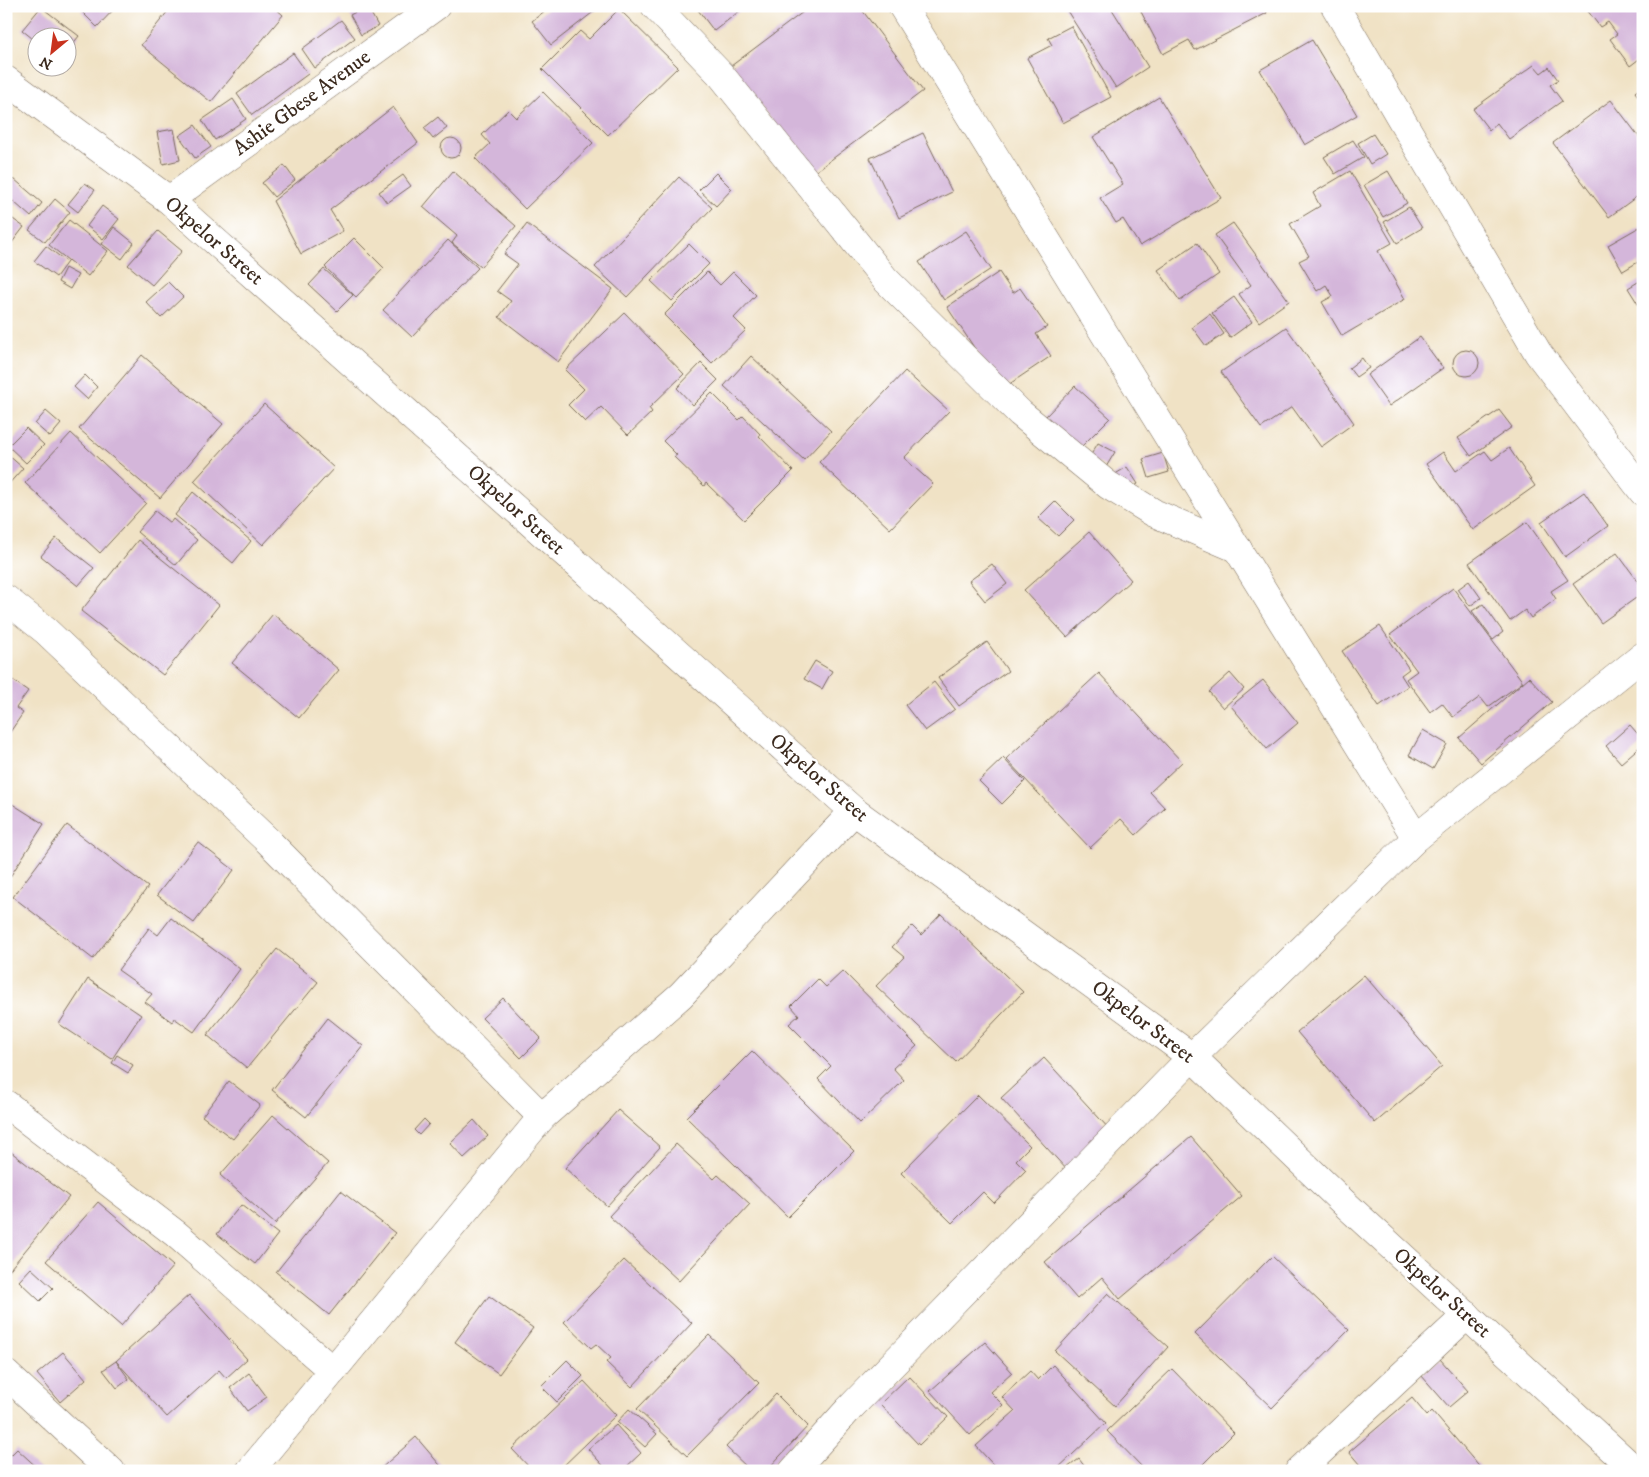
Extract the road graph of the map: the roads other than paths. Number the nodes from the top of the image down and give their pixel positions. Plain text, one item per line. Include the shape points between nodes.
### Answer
1 (436, 6) edge
2 (655, 6) edge
3 (902, 6) edge
4 (1335, 6) edge
5 (6, 80) edge
6 (168, 200) junction
7 (1643, 492) edge
8 (1238, 548) junction
9 (6, 599) edge
10 (1643, 656) edge
11 (854, 811) junction
12 (1416, 838) junction
13 (1192, 1057) junction
14 (6, 1104) edge
15 (542, 1117) junction
16 (1467, 1315) junction
17 (333, 1371) junction
18 (6, 1374) edge
19 (111, 1471) edge
20 (250, 1471) edge
21 (793, 1471) edge
22 (1300, 1471) edge
23 (1636, 1471) edge

1 - 6 street, Ashie Gbese Avenue
2 - 8 street via 721,75 885,279 1020,412 1108,486 1154,513
3 - 8 street
4 - 7 street via 1538,353
5 - 6 street, Okpelor Street
6 - 11 street, Okpelor Street
8 - 12 street
9 - 15 street via 46,631 266,840
10 - 12 street
11 - 13 street, Okpelor Street
11 - 15 street via 681,995
12 - 13 street
13 - 16 street, Okpelor Street
13 - 21 street via 855,1403
14 - 17 street via 176,1234
15 - 17 street
16 - 22 street
16 - 23 street, Okpelor Street
17 - 20 street
18 - 19 street

